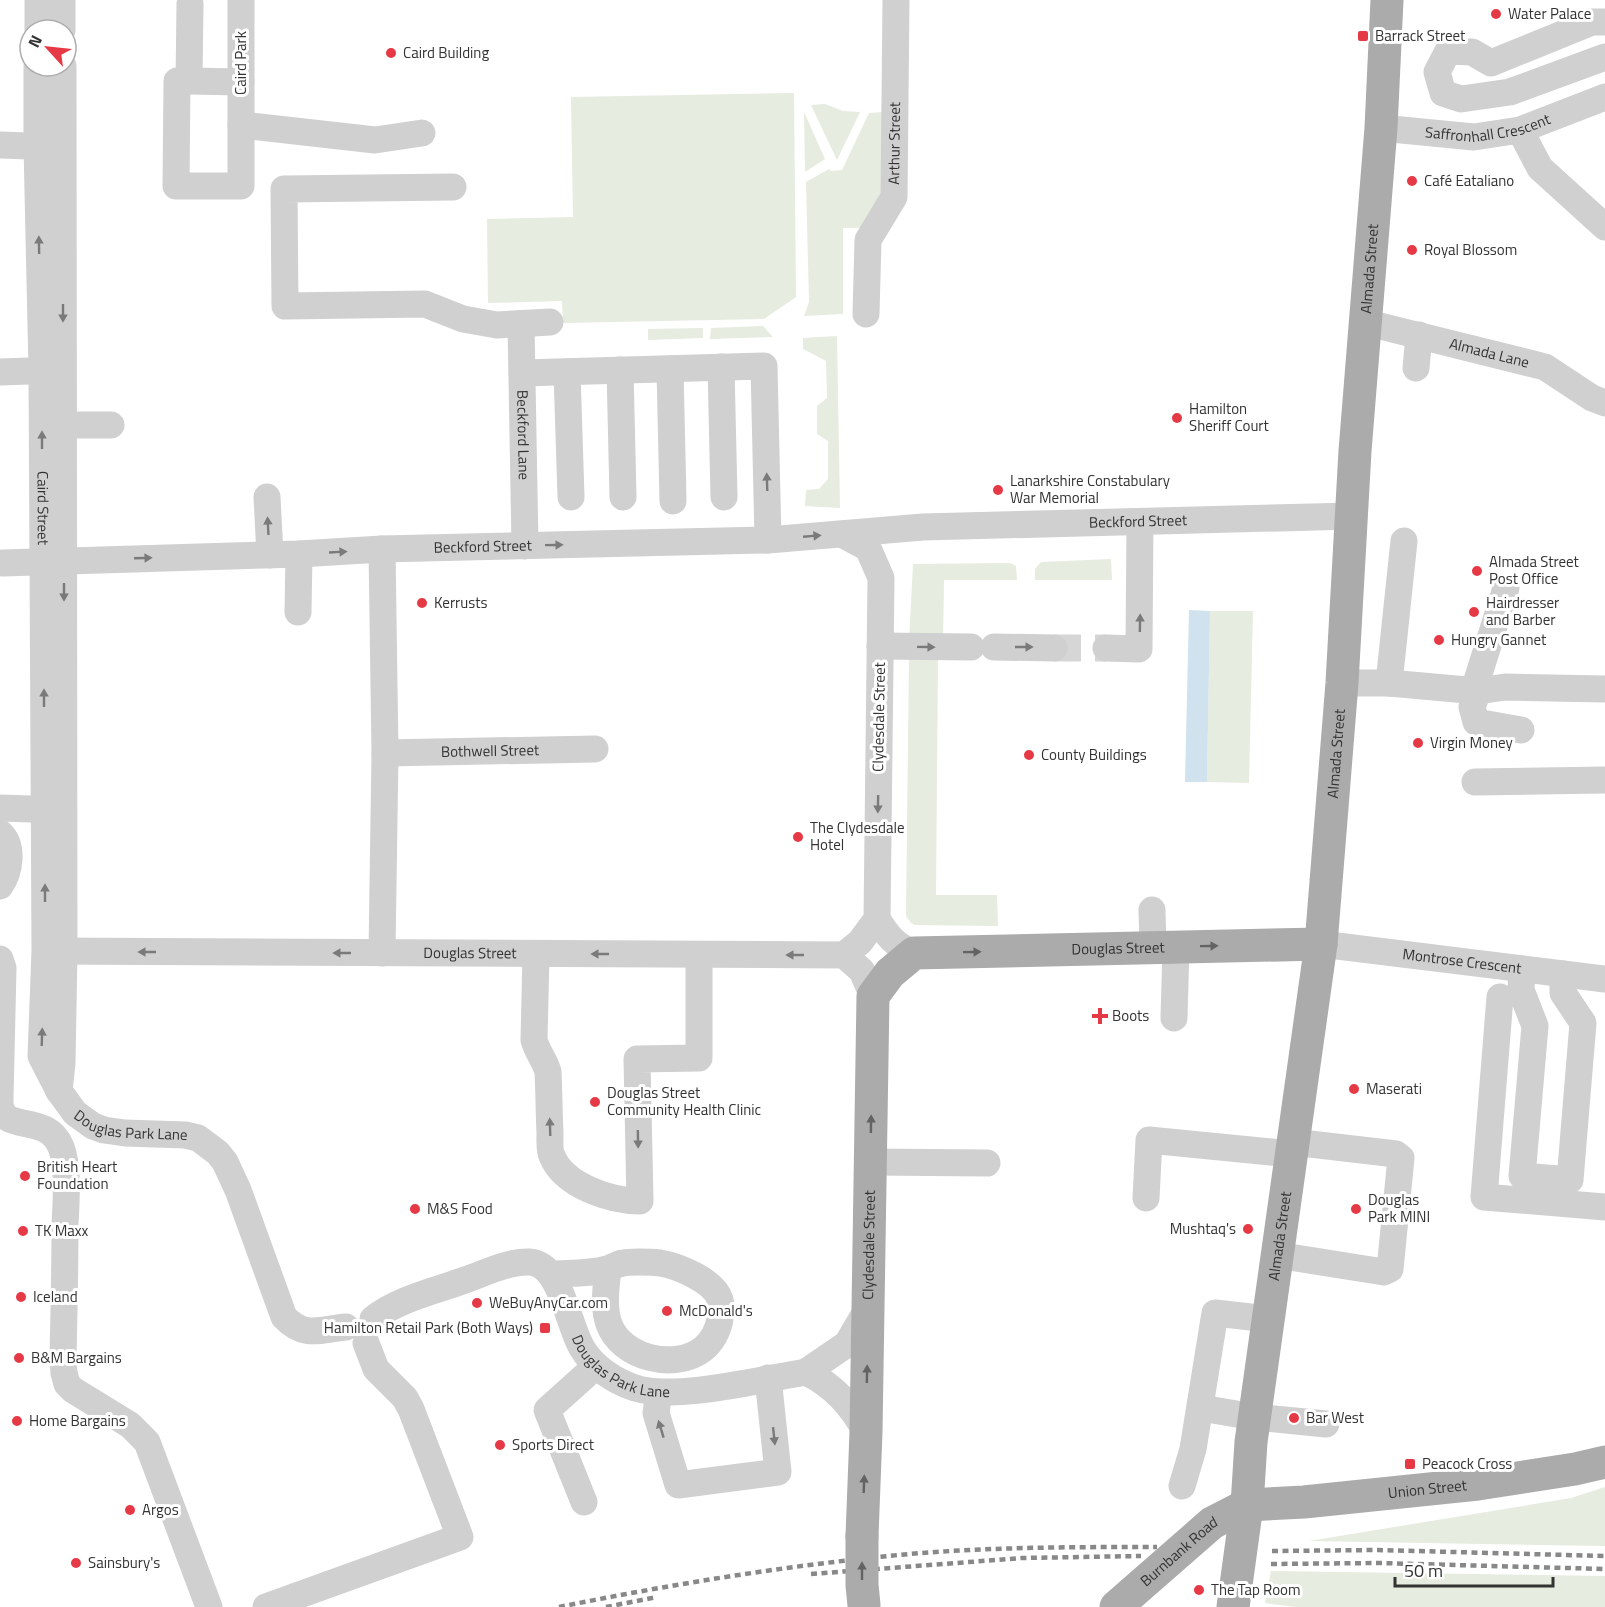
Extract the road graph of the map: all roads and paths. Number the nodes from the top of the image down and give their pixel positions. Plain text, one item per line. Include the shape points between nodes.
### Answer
1 (38, 0) edge
2 (62, 0) edge
3 (241, 0) edge
4 (896, 0) edge
5 (1388, 0) edge
6 (190, 4) dead end
7 (38, 18) edge
8 (63, 18) edge
9 (1605, 22) edge
10 (1605, 57) edge
11 (1491, 63) junction
12 (40, 78) edge
13 (61, 78) edge
14 (189, 81) junction
15 (241, 82) junction
16 (1505, 93) junction
17 (1600, 98) edge
18 (241, 125) junction
19 (1380, 128) junction
20 (1526, 128) junction
21 (422, 133) dead end
22 (0, 145) edge
23 (50, 147) junction
24 (453, 187) dead end
25 (1605, 226) edge
26 (866, 314) dead end
27 (550, 322) dead end
28 (1364, 322) junction
29 (521, 324) junction
30 (1419, 335) junction
31 (721, 367) junction
32 (1416, 368) dead end
33 (670, 369) junction
34 (52, 370) junction
35 (620, 370) junction
36 (0, 372) edge
37 (567, 372) junction
38 (522, 373) junction
39 (1605, 403) edge
40 (63, 425) junction
41 (111, 425) dead end
42 (267, 497) dead end
43 (571, 497) dead end
44 (623, 497) dead end
45 (724, 497) dead end
46 (63, 500) junction
47 (673, 501) dead end
48 (1353, 516) junction
49 (1140, 522) junction
50 (923, 527) junction
51 (842, 534) junction
52 (768, 540) junction
53 (1404, 541) dead end
54 (525, 546) junction
55 (382, 549) junction
56 (299, 554) junction
57 (270, 555) junction
58 (1, 558) edge
59 (105, 559) junction
60 (53, 561) junction
61 (881, 578) junction
62 (1506, 588) dead end
63 (298, 612) dead end
64 (880, 646) junction
65 (1054, 648) tunnel mouth
66 (1106, 648) tunnel mouth
67 (1342, 683) junction
68 (1389, 683) junction
69 (1605, 689) edge
70 (1476, 691) junction
71 (1521, 730) dead end
72 (595, 749) dead end
73 (385, 753) junction
74 (1605, 780) edge
75 (1475, 782) dead end
76 (0, 808) edge
77 (54, 810) junction
78 (0, 833) edge
79 (0, 886) edge
80 (1152, 910) dead end
81 (877, 919) junction
82 (1321, 944) junction
83 (1164, 947) junction
84 (54, 951) junction
85 (382, 953) junction
86 (914, 953) junction
87 (537, 954) junction
88 (699, 955) junction
89 (844, 956) junction
90 (0, 959) edge
91 (1522, 969) junction
92 (1563, 974) junction
93 (1605, 979) edge
94 (873, 996) junction
95 (1500, 997) dead end
96 (1174, 1017) dead end
97 (0, 1101) edge
98 (1292, 1148) junction
99 (870, 1162) junction
100 (987, 1163) dead end
101 (1146, 1198) dead end
102 (1605, 1207) edge
103 (1277, 1255) junction
104 (608, 1269) junction
105 (552, 1274) junction
106 (712, 1288) junction
107 (868, 1308) junction
108 (1268, 1319) junction
109 (362, 1330) junction
110 (710, 1341) junction
111 (597, 1366) junction
112 (806, 1372) junction
113 (768, 1378) junction
114 (659, 1392) junction
115 (1201, 1408) junction
116 (1254, 1417) junction
117 (1326, 1424) dead end
118 (866, 1432) junction
119 (1605, 1462) edge
120 (1182, 1486) dead end
121 (584, 1502) dead end
122 (1247, 1504) junction
123 (864, 1606) edge
124 (209, 1607) edge
125 (266, 1607) edge
126 (1116, 1607) edge
127 (1233, 1607) edge

1 - 7 street
2 - 8 street
3 - 15 street, Caird Park
4 - 26 street, Arthur Street via 894,197 868,240
5 - 19 main road, Almada Street
6 - 14 street
9 - 11 street via 1592,22
10 - 16 street
11 - 16 street
11 - 16 street via 1472,52 1448,51 1437,72 1443,93 1461,99
12 - 23 street, Caird Street
13 - 23 street, Caird Street
14 - 15 street
14 - 18 street, Caird Park via 177,81 176,186 241,198
15 - 18 street, Caird Park
16 - 20 street
17 - 20 street, Saffronhall Crescent
18 - 21 street via 375,140
19 - 20 street, Saffronhall Crescent via 1474,137
19 - 28 main road, Almada Street
20 - 25 street via 1540,168
22 - 23 street
23 - 34 street, Caird Street
24 - 29 street via 284,189 285,306 425,304 463,319 497,326
27 - 29 street
28 - 30 street, Almada Lane
28 - 48 main road, Almada Street
29 - 38 street, Beckford Lane
30 - 32 street
30 - 39 street, Almada Lane via 1545,367
31 - 33 street
31 - 45 street
52 -> 31 street via 764,366
33 - 35 street
33 - 47 street
34 - 36 street
34 - 40 street, Caird Street
60 -> 34 street, Caird Street
35 - 37 street
35 - 44 street
37 - 38 street
37 - 43 street
38 - 54 street, Beckford Lane
40 - 41 street
40 - 46 street, Caird Street
57 -> 42 street
46 - 59 street via 80,534
46 - 60 street, Caird Street
48 - 49 street, Beckford Street
48 - 67 main road, Almada Street
49 - 50 street, Beckford Street
66 -> 49 street via 1139,649
50 - 51 street, Beckford Street
50 - 61 street via 894,546
52 -> 51 street, Beckford Street
51 - 61 street, Clydesdale Street via 868,548
54 -> 52 street, Beckford Street
53 - 68 street
54 - 55 street, Beckford Street
56 -> 55 street, Beckford Street
55 - 73 street
56 - 57 street, Beckford Street
56 - 63 street
59 -> 57 street, Beckford Street
58 - 60 street, Beckford Street
59 - 60 street, Beckford Street
77 -> 60 street, Caird Street
60 -> 77 street, Caird Street via 74,665
61 - 64 street, Clydesdale Street
62 - 70 street
64 -> 65 street
64 -> 81 street, Clydesdale Street
67 - 68 street
67 - 82 main road, Almada Street
68 - 70 street
69 - 70 street via 1505,687
70 - 71 street via 1472,707 1476,722
72 - 73 street, Bothwell Street
73 - 85 street
74 - 75 street
76 - 77 street
77 - 84 street, Caird Street
78 - 79 street via 9,861
80 - 83 street
81 - 86 street via 888,937
81 - 89 street
83 -> 82 main road, Douglas Street
82 - 91 street, Montrose Crescent
82 - 98 main road, Almada Street
86 -> 83 main road, Douglas Street
83 - 96 street
85 -> 84 street, Douglas Street
84 - 109 street, Douglas Park Lane via 62,1063 59,1091 75,1113 104,1130 185,1135 209,1144 225,1162 238,1190 284,1317 309,1332
85 - 87 street, Douglas Street
86 - 94 main road via 890,973
88 -> 87 street, Douglas Street
88 -> 87 street via 699,1058 637,1059 640,1201 587,1189 571,1179 551,1155 548,1072 534,1040
89 -> 88 street, Douglas Street
89 - 94 street via 862,971
90 - 97 street
91 - 92 street, Montrose Crescent
91 - 92 street via 1521,990 1534,1026 1522,1176 1570,1180 1583,1023 1563,993
92 - 93 street, Montrose Crescent
99 -> 94 main road, Clydesdale Street
95 - 102 street via 1484,1197
97 - 124 street via 3,1114 11,1121 31,1123 48,1131 59,1142 64,1156 63,1358 67,1384 130,1425 147,1442
98 - 101 street via 1149,1140
98 - 103 main road, Almada Street
98 - 103 street via 1396,1154 1401,1158 1390,1269 1384,1272
99 - 100 street
99 - 107 main road, Clydesdale Street
103 - 108 main road, Almada Street
104 - 105 street
104 - 106 street via 621,1262 660,1263 697,1276
104 - 110 street via 609,1325 626,1346 653,1359 671,1359 690,1356
105 - 109 street, Douglas Park Lane via 532,1262 501,1267 394,1305
105 - 111 street, Douglas Park Lane via 582,1348
106 - 110 street via 721,1310 718,1328
106 - 110 street via 638,1271 622,1281 618,1304 621,1318 644,1337 663,1342
107 - 112 street via 847,1344
118 -> 107 main road, Clydesdale Street
108 - 115 street via 1215,1313
108 - 116 main road, Almada Street
109 - 125 street via 376,1369 411,1409 460,1537
111 - 114 street, Douglas Park Lane via 636,1388
111 - 121 street via 547,1410
112 - 113 street, Douglas Park Lane
112 - 118 street via 845,1400
113 - 114 street, Douglas Park Lane via 714,1388
113 -> 114 street via 778,1472 678,1485 656,1413
115 - 116 street
115 - 120 street
116 - 117 street
116 - 122 main road, Almada Street
123 -> 118 main road, Clydesdale Street, bridge
119 - 122 main road, Union Street via 1478,1484
122 - 126 main road, Burnbank Road via 1212,1523
122 - 127 main road, Almada Street

